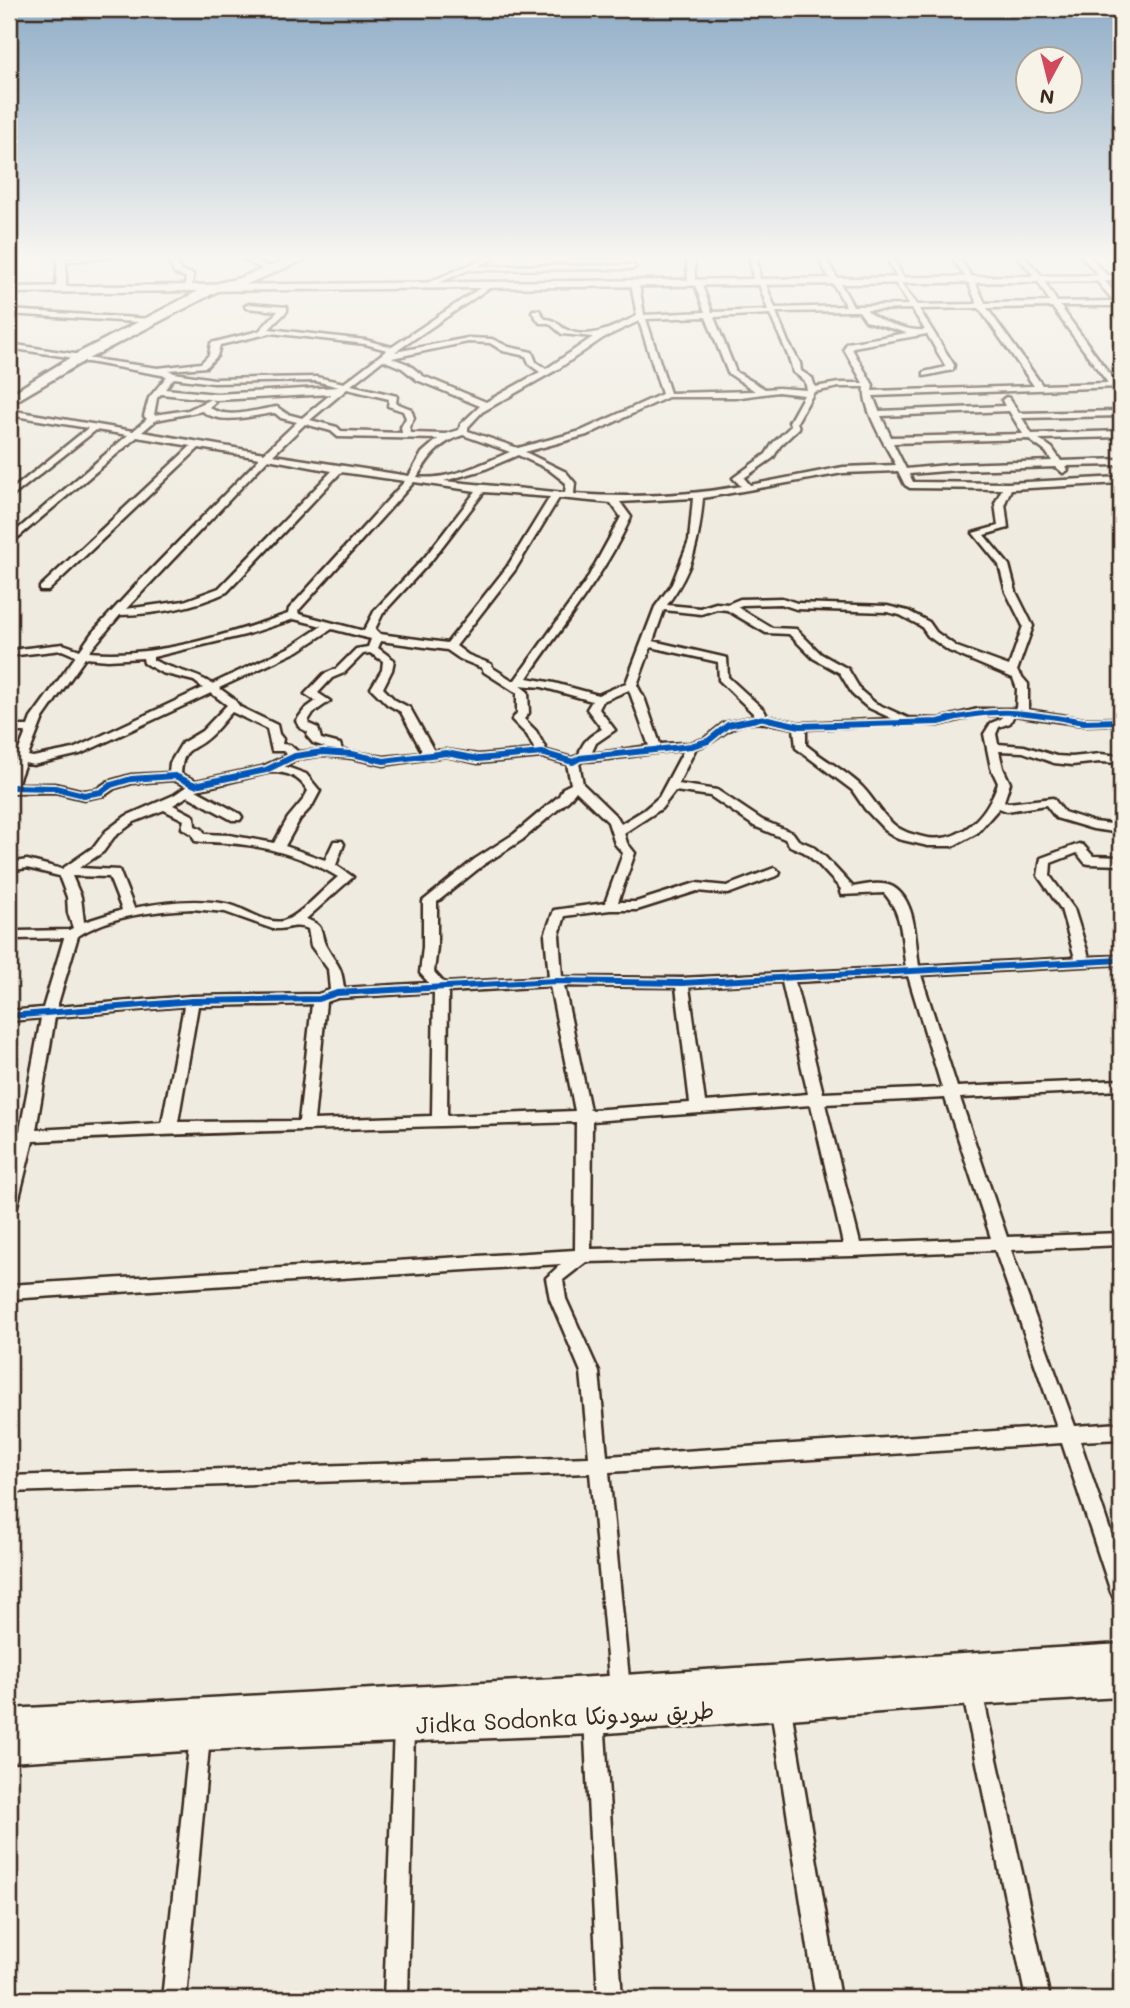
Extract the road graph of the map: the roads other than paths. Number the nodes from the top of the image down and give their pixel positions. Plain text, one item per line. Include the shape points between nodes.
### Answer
1 (26, 349) edge
2 (102, 349) edge
3 (103, 349) edge
4 (214, 349) edge
5 (389, 349) edge
6 (420, 349) edge
7 (513, 349) edge
8 (584, 349) edge
9 (652, 349) edge
10 (723, 349) edge
11 (788, 349) edge
12 (848, 349) edge
13 (938, 349) edge
14 (1013, 349) edge
15 (1088, 349) edge
16 (394, 350) joint
17 (383, 357) junction
18 (85, 358) junction
19 (152, 369) junction
20 (546, 372) junction
21 (927, 374) dead end
22 (172, 375) junction
23 (1117, 386) edge
24 (1039, 387) junction
25 (343, 389) junction
26 (869, 390) junction
27 (1000, 390) junction
28 (159, 391) junction
29 (762, 391) junction
30 (810, 392) junction
31 (667, 395) junction
32 (217, 397) junction
33 (9, 401) edge
34 (488, 406) junction
35 (204, 408) junction
36 (9, 410) edge
37 (1015, 412) junction
38 (877, 414) junction
39 (1121, 414) edge
40 (153, 418) junction
41 (306, 422) junction
42 (93, 428) junction
43 (463, 432) junction
44 (1121, 434) edge
45 (132, 435) junction
46 (407, 436) junction
47 (1029, 436) junction
48 (446, 437) junction
49 (889, 440) junction
50 (196, 446) junction
51 (517, 453) junction
52 (266, 456) junction
53 (1121, 462) edge
54 (1058, 465) junction
55 (338, 469) junction
56 (901, 470) junction
57 (412, 479) junction
58 (1121, 480) edge
59 (432, 482) junction
60 (1075, 482) junction
61 (1008, 486) junction
62 (748, 488) junction
63 (482, 489) junction
64 (9, 496) edge
65 (556, 496) junction
66 (698, 496) junction
67 (569, 497) junction
68 (614, 500) junction
69 (9, 542) edge
70 (44, 589) dead end
71 (660, 607) junction
72 (729, 607) junction
73 (118, 612) junction
74 (294, 616) junction
75 (329, 626) junction
76 (377, 637) junction
77 (648, 643) junction
78 (450, 647) junction
79 (372, 649) junction
80 (9, 653) edge
81 (83, 655) junction
82 (148, 655) junction
83 (1011, 671) junction
84 (515, 682) junction
85 (631, 685) junction
86 (211, 687) junction
87 (599, 699) junction
88 (233, 705) junction
89 (1022, 712) junction
90 (1009, 713) junction
91 (762, 718) junction
92 (910, 721) junction
93 (1121, 721) edge
94 (800, 726) junction
95 (9, 729) edge
96 (32, 729) junction
97 (691, 746) junction
98 (992, 747) junction
99 (656, 748) junction
100 (337, 752) junction
101 (542, 753) junction
102 (429, 755) junction
103 (295, 756) junction
104 (20, 758) junction
105 (579, 760) junction
106 (1121, 760) edge
107 (266, 770) junction
108 (175, 776) junction
109 (577, 785) junction
110 (673, 786) junction
111 (9, 788) edge
112 (192, 788) junction
113 (998, 803) junction
114 (164, 805) junction
115 (236, 817) dead end
116 (1121, 829) edge
117 (618, 831) junction
118 (338, 844) dead end
119 (277, 847) junction
120 (1121, 861) edge
121 (329, 866) junction
122 (9, 867) edge
123 (66, 872) junction
124 (774, 872) dead end
125 (610, 906) junction
126 (129, 912) junction
127 (295, 919) junction
128 (9, 931) edge
129 (76, 931) junction
130 (1121, 960) edge
131 (1083, 962) junction
132 (913, 970) junction
133 (787, 976) junction
134 (556, 981) junction
135 (682, 983) junction
136 (441, 988) junction
137 (337, 993) junction
138 (319, 999) junction
139 (192, 1001) junction
140 (49, 1012) junction
141 (9, 1016) edge
142 (1121, 1085) edge
143 (950, 1093) junction
144 (817, 1099) junction
145 (698, 1108) junction
146 (584, 1116) junction
147 (439, 1121) junction
148 (306, 1126) junction
149 (169, 1128) junction
150 (27, 1136) junction
151 (9, 1137) edge
152 (9, 1206) edge
153 (1121, 1239) edge
154 (999, 1244) junction
155 (853, 1250) junction
156 (583, 1256) junction
157 (9, 1292) edge
158 (1121, 1431) edge
159 (1070, 1433) junction
160 (599, 1465) junction
161 (9, 1484) edge
162 (1121, 1592) edge
163 (1121, 1657) edge
164 (1121, 1683) edge
165 (620, 1689) junction
166 (592, 1691) junction
167 (972, 1691) junction
168 (779, 1692) junction
169 (594, 1720) junction
170 (9, 1723) edge
171 (404, 1727) junction
172 (200, 1736) junction
173 (9, 1748) edge
174 (174, 1999) edge
175 (396, 1999) edge
176 (610, 1999) edge
177 (828, 1999) edge
178 (1038, 1999) edge

1 - 18 street
2 - 18 highway
3 - 18 highway
4 - 19 street via 203,365
5 - 16 street
6 - 17 street
7 - 20 street via 529,354
8 - 20 street
9 - 31 street
10 - 29 street via 732,373
11 - 30 street via 797,372 809,380
12 - 26 street
13 - 21 street via 950,368
14 - 24 street
15 - 23 street
16 - 17 street
17 - 25 street
17 - 34 street
18 - 19 street
18 - 33 highway
18 - 36 highway
19 - 22 street
20 - 34 street
22 - 25 street via 214,381 316,379
22 - 28 street
23 - 24 street
24 - 27 street
25 - 32 street
25 - 41 street
25 - 46 street via 394,398 391,404 410,414
26 - 27 street
26 - 30 street via 839,385
26 - 38 street
27 - 37 street
28 - 32 street
28 - 40 street via 148,416
29 - 30 street
29 - 31 street
30 - 62 street via 793,422 796,426 770,456 738,478
31 - 51 street via 584,433
32 - 35 street
34 - 43 street via 479,410
35 - 40 street
35 - 41 street via 211,415 224,417 277,410
36 - 42 street
37 - 38 street
37 - 39 street
37 - 47 street
38 - 49 street
40 - 45 street
41 - 46 street via 338,434
41 - 52 street
42 - 45 street
42 - 64 street
43 - 48 street
43 - 51 street
44 - 47 street
45 - 50 street
45 - 69 street
46 - 48 street
47 - 49 street
47 - 54 street via 1049,450
48 - 57 street via 425,455
49 - 56 street
50 - 52 street
50 - 70 street
51 - 59 street
51 - 67 street via 570,481
52 - 55 street
52 - 73 street
53 - 54 street
54 - 56 street
54 - 60 street
55 - 57 street
55 - 73 street via 223,590 142,612
56 - 61 street via 910,485 917,487
56 - 62 street via 843,470
57 - 59 street
57 - 74 street via 293,611
58 - 60 street
59 - 63 street
60 - 61 street
61 - 83 street via 1000,503 1003,528 978,533 1004,565 1028,626
62 - 66 street
63 - 65 street
63 - 76 street via 428,559 379,612 369,630
65 - 67 street
65 - 78 street via 511,568
66 - 68 street
66 - 71 street via 694,541 677,584
67 - 68 street
68 - 84 street via 626,517 595,578
71 - 72 street via 701,611
71 - 77 street
72 - 83 street via 740,602 782,601 796,606 887,609 925,624 953,649
72 - 92 street via 770,631 797,634 817,656 844,671 871,705
73 - 81 street
74 - 75 street
74 - 82 street
75 - 76 street
75 - 86 street via 294,649
76 - 78 street
76 - 79 street
77 - 85 street
77 - 91 street via 723,660 723,678
78 - 84 street
79 - 100 street via 360,651 321,682 312,694 324,701 302,721 314,730 317,741 336,746
79 - 102 street via 389,660 377,688 406,710 407,720 428,746
80 - 81 street via 63,647
81 - 82 street
81 - 96 street
82 - 86 street via 148,661 166,671
83 - 89 street via 1025,687
84 - 87 street
84 - 101 street via 522,692 523,713 518,720 532,733
85 - 87 street
85 - 99 street via 642,702
86 - 88 street
86 - 104 street via 76,752 33,761
87 - 105 street via 593,709 609,730 590,741
88 - 103 street via 273,727 276,749 286,747
88 - 108 street via 212,730 186,745
89 - 90 street
89 - 93 street via 1084,722
90 - 92 street
90 - 98 street via 991,732
91 - 94 street
91 - 97 street via 728,725 708,741
92 - 94 street
94 - 113 street via 800,746 856,787 875,813 902,836 940,843 959,840
95 - 96 street
96 - 104 street
97 - 99 street
97 - 110 street
98 - 106 street via 1024,749 1072,761
98 - 113 street via 1004,783
99 - 105 street
100 - 102 street via 384,761
100 - 103 street
101 - 102 street via 489,759
101 - 105 street
103 - 107 street
104 - 111 street
105 - 109 street
107 - 112 street
107 - 119 street via 295,771 314,791
108 - 111 street via 131,779 84,795 43,787
108 - 112 street
109 - 117 street via 614,821
109 - 136 street via 518,837 430,901 427,973
110 - 117 street via 654,810
110 - 132 street via 713,793 758,823 789,836 838,877 846,892 888,890 903,908
112 - 114 street
112 - 115 street
113 - 116 street via 1007,807 1049,801 1060,815
114 - 119 street via 190,819 188,828 198,832 199,838
114 - 123 street via 130,819
117 - 125 street via 629,853
118 - 121 street
119 - 121 street
120 - 131 street via 1089,860 1079,848 1045,861 1044,876 1067,909
121 - 127 street via 347,877
122 - 123 street via 27,864
123 - 126 street via 114,873
123 - 129 street via 74,897
124 - 125 street via 728,890 696,887 637,906
125 - 134 street via 556,917 552,935
126 - 127 street via 200,906 229,908 267,925 290,924
126 - 129 street
127 - 137 street via 313,926 317,933 318,946 335,968
128 - 129 street via 17,935
129 - 140 street
130 - 131 street
131 - 132 street
132 - 133 street
132 - 143 street
133 - 135 street
133 - 144 street
134 - 135 street
134 - 136 street
134 - 146 street
135 - 145 street
136 - 137 street
136 - 147 street
137 - 138 street
138 - 139 street
138 - 148 street
139 - 140 street
139 - 149 street
140 - 141 street
140 - 150 street
142 - 143 street
143 - 144 street
143 - 154 street
144 - 145 street
144 - 155 street
145 - 146 street
146 - 147 street
146 - 156 street
147 - 148 street
148 - 149 street
149 - 150 street
150 - 151 street
150 - 152 street
153 - 154 street
154 - 155 street
154 - 159 street
155 - 156 street
156 - 157 street
156 - 160 street via 554,1278 558,1299 590,1372
158 - 159 street
159 - 160 street
159 - 162 street
160 - 161 street
160 - 165 street
163 - 168 main road, Jidka Sodonka طريق سودونكا
164 - 167 main road, Jidka Sodonka طريق سودونكا
165 - 166 main road, Jidka Sodonka طريق سودونكا
165 - 168 main road, Jidka Sodonka طريق سودونكا
166 - 169 street
166 - 170 main road, Jidka Sodonka طريق سودونكا
167 - 168 main road, Jidka Sodonka طريق سودونكا
167 - 178 street
168 - 169 main road, Jidka Sodonka طريق سودونكا
168 - 177 street
169 - 171 main road, Jidka Sodonka طريق سودونكا
169 - 176 street
171 - 172 main road, Jidka Sodonka طريق سودونكا
171 - 175 street
172 - 173 main road, Jidka Sodonka طريق سودونكا
172 - 174 street

